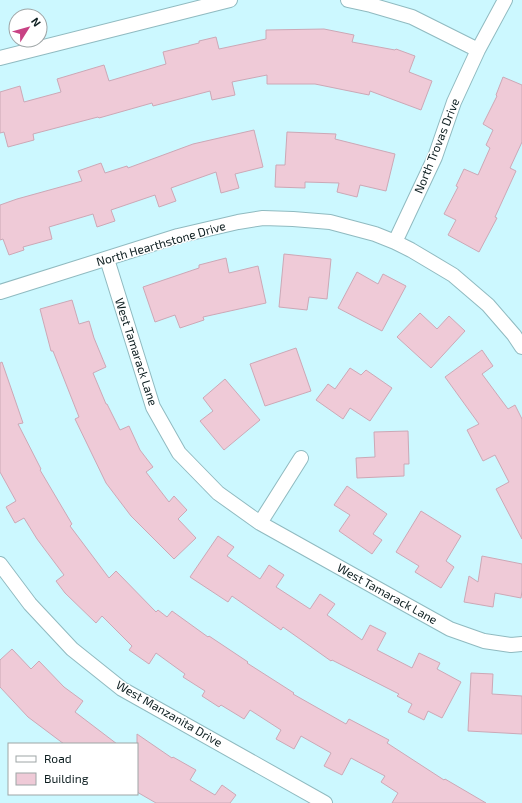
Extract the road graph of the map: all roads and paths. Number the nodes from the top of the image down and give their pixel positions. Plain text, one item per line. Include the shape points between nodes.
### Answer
1 (230, 0) edge
2 (348, 0) edge
3 (505, 0) edge
4 (478, 50) junction
5 (0, 58) edge
6 (395, 242) junction
7 (107, 259) junction
8 (0, 292) edge
9 (522, 347) edge
10 (301, 458) dead end
11 (260, 523) junction
12 (0, 564) edge
13 (522, 644) edge
14 (325, 803) edge

1 - 5 street
2 - 4 street via 412,17
3 - 4 street, North Trovas Drive
4 - 6 street, North Trovas Drive via 454,102 435,157
6 - 7 street, North Hearthstone Drive via 330,222 263,218 178,236
6 - 9 street, North Hearthstone Drive via 453,275 488,306
7 - 8 street, North Hearthstone Drive
7 - 11 street, West Tamarack Lane via 153,407 180,454 218,493
10 - 11 street
11 - 13 street, West Tamarack Lane via 450,630 484,641
12 - 14 street, West Manzanita Drive via 30,604 72,648 122,689

